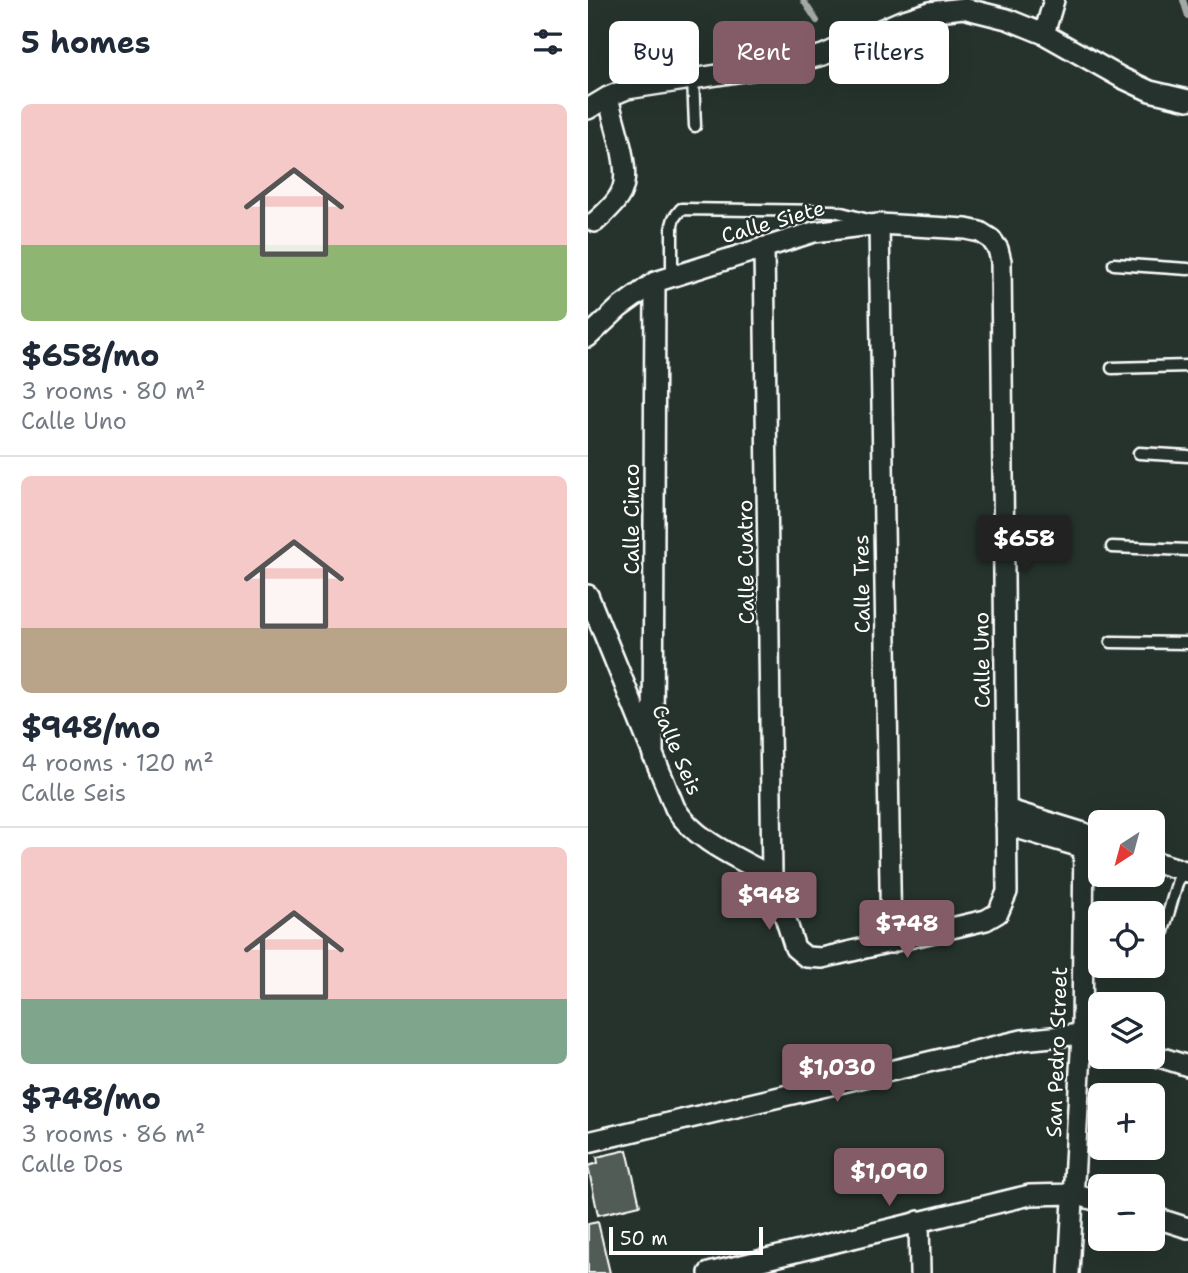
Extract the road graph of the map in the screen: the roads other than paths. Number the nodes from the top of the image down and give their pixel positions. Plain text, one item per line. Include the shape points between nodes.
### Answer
1 (1054, 0) edge
2 (959, 4) edge
3 (1044, 34) junction
4 (699, 77) edge
5 (657, 84) edge
6 (693, 84) edge
7 (608, 97) junction
8 (1188, 100) edge
9 (588, 109) edge
10 (695, 126) dead end
11 (879, 224) junction
12 (592, 225) edge
13 (991, 239) joint
14 (764, 247) junction
15 (1114, 264) dead end
16 (1188, 269) edge
17 (664, 279) junction
18 (588, 337) edge
19 (1188, 366) edge
20 (1112, 368) dead end
21 (1139, 453) dead end
22 (1188, 456) edge
23 (1112, 548) dead end
24 (1188, 550) edge
25 (588, 595) edge
26 (1111, 642) dead end
27 (1188, 643) edge
28 (653, 756) junction
29 (1006, 817) junction
30 (1088, 842) edge
31 (1166, 865) edge
32 (1185, 871) edge
33 (772, 877) junction
34 (1092, 887) edge
35 (1165, 929) edge
36 (891, 943) junction
37 (1091, 992) edge
38 (1088, 1037) edge
39 (1165, 1059) edge
40 (1088, 1065) edge
41 (1188, 1066) edge
42 (588, 1142) edge
43 (1074, 1194) junction
44 (1088, 1198) edge
45 (1165, 1220) edge
46 (919, 1222) junction
47 (1188, 1227) edge
48 (709, 1273) edge
49 (919, 1273) edge
50 (1069, 1273) edge

1 - 3 street
2 - 3 street
2 - 4 street via 901,21 789,65
3 - 8 street via 1150,91
5 - 7 street
6 - 10 lane
7 - 9 street
7 - 12 street via 624,184 615,203
11 - 13 street, Calle Siete via 966,229
11 - 14 street, Calle Siete via 814,232
11 - 17 lane via 834,211 686,208 677,213 672,225
11 - 36 street, Calle Tres
13 - 29 street, Calle Uno via 1001,261
14 - 17 street, Calle Siete
14 - 33 street, Calle Cuatro
15 - 16 lane
17 - 18 street, Calle Siete via 627,302
17 - 28 street, Calle Cinco
19 - 20 lane
21 - 22 lane
23 - 24 lane
25 - 28 street, Calle Seis
26 - 27 lane
28 - 33 street, Calle Seis via 675,808 689,827
29 - 30 street
29 - 36 street, Calle Uno via 1007,892 998,913 971,925
31 - 32 street
32 - 35 lane
33 - 36 street via 795,948 806,957 822,958
34 - 37 street, San Pedro Street
38 - 42 street via 1022,1040
39 - 41 street
40 - 43 street, San Pedro Street
43 - 44 street
43 - 46 street via 1030,1195
43 - 50 street, San Pedro Street
45 - 47 street
46 - 48 street
46 - 49 street

